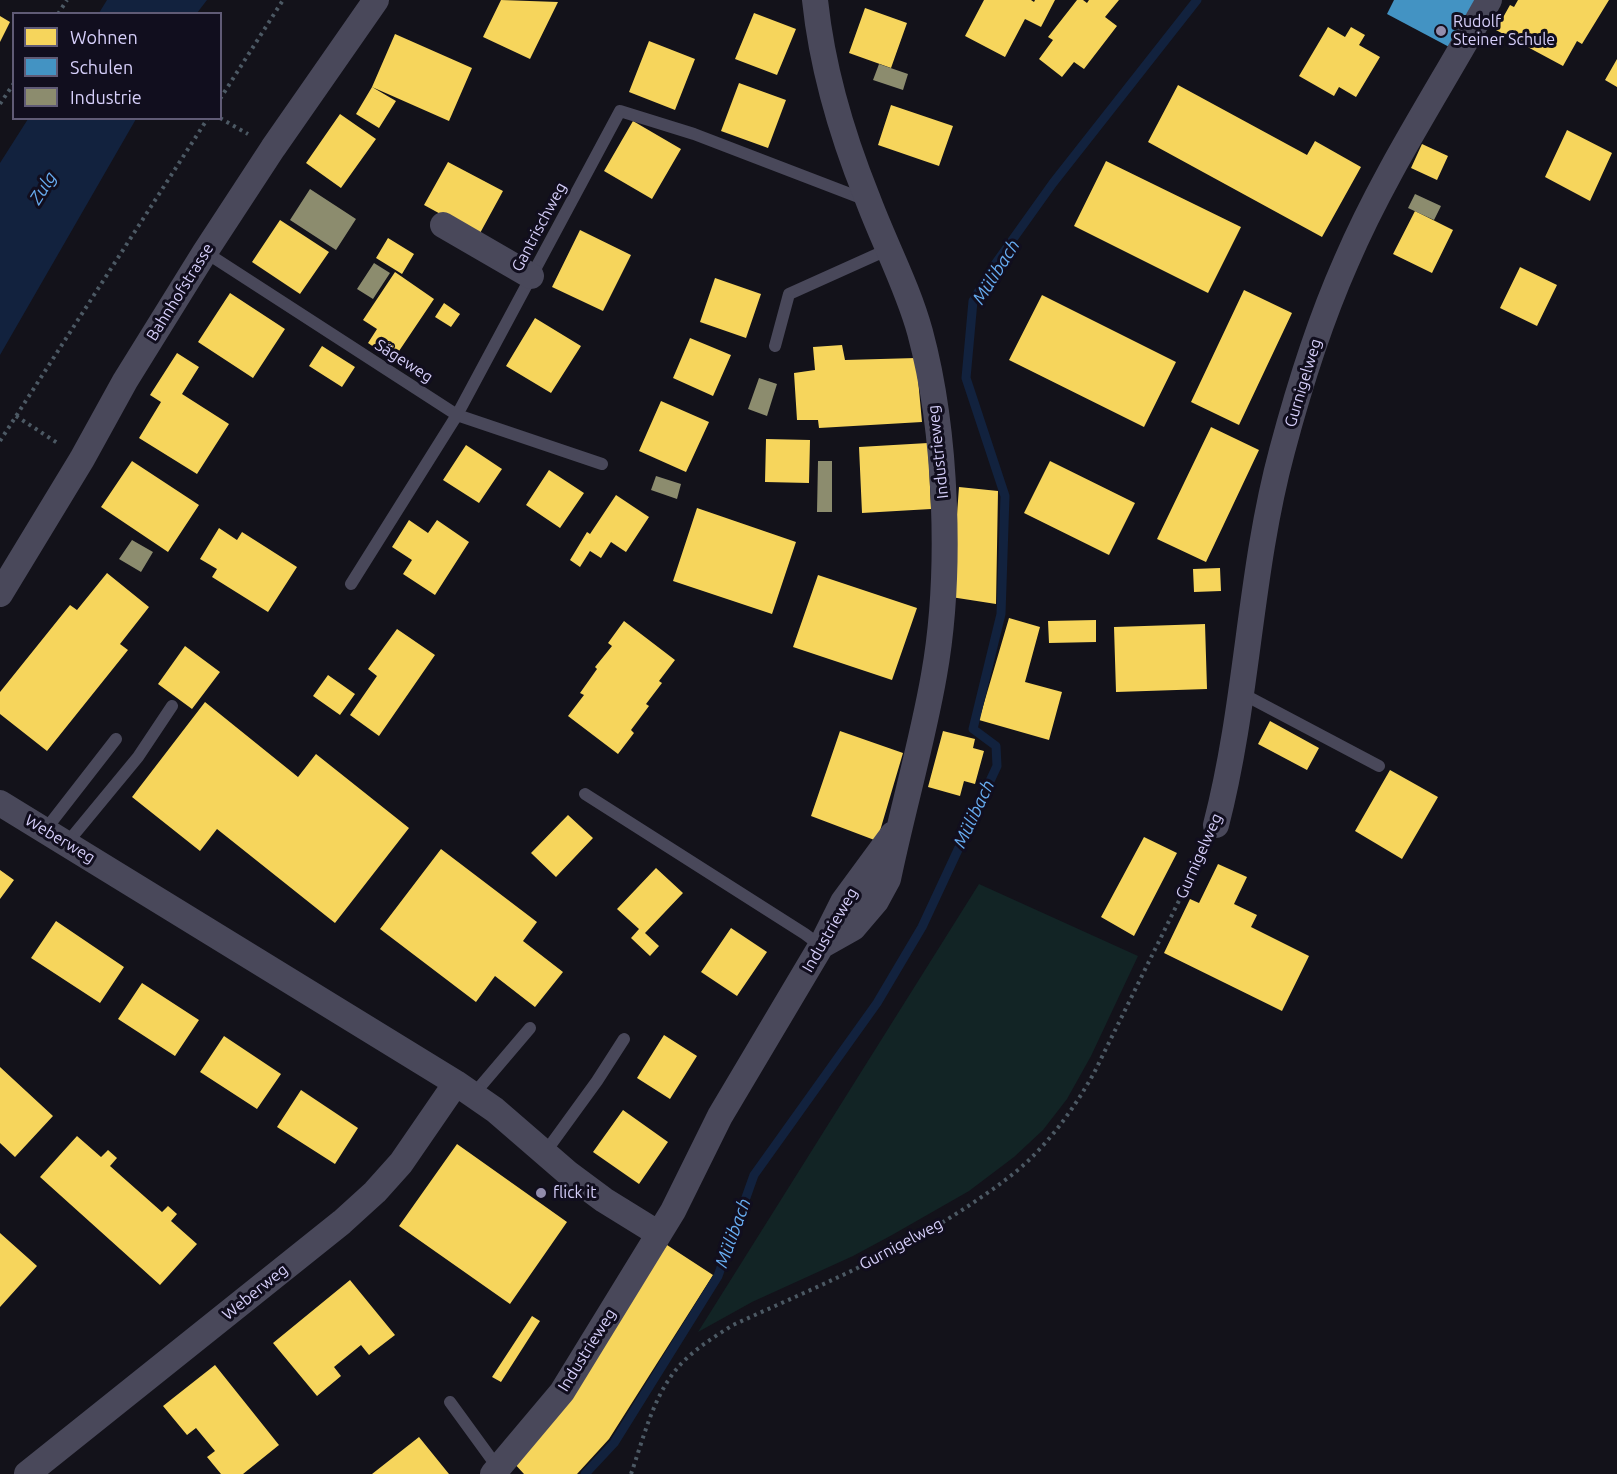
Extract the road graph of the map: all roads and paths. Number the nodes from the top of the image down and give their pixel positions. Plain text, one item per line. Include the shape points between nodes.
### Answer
1 (283, 0) edge
2 (376, 0) edge
3 (815, 0) edge
4 (1489, 0) edge
5 (12, 86) edge
6 (222, 96) edge
7 (0, 104) edge
8 (207, 120) edge
9 (868, 200) junction
10 (442, 225) dead end
11 (890, 249) junction
12 (205, 252) junction
13 (531, 276) junction
14 (775, 346) dead end
15 (457, 415) junction
16 (16, 416) junction
17 (0, 441) edge
18 (82, 459) junction
19 (602, 464) dead end
20 (351, 584) dead end
21 (0, 594) edge
22 (1241, 693) junction
23 (172, 706) dead end
24 (116, 739) dead end
25 (1379, 766) dead end
26 (585, 794) dead end
27 (0, 803) edge
28 (1216, 825) joint
29 (46, 830) junction
30 (67, 843) junction
31 (821, 946) junction
32 (530, 1028) dead end
33 (624, 1039) dead end
34 (464, 1089) junction
35 (544, 1154) junction
36 (659, 1234) junction
37 (450, 1402) dead end
38 (496, 1471) edge
39 (27, 1474) edge
40 (631, 1474) edge

1 - 6 path
2 - 12 street, Bahnhofstrasse
3 - 9 street, Industrieweg via 841,126
4 - 22 street, Gurnigelweg via 1395,162 1346,261 1321,326 1296,401 1267,514
5 - 7 path
8 - 16 path
9 - 11 street, Industrieweg
9 - 13 lane, Gantrischweg via 694,134 620,111
10 - 13 street
11 - 14 lane via 789,294
11 - 31 street, Industrieweg via 920,333 933,399 943,501 940,634 934,677 899,827 843,902
12 - 15 lane, Sägeweg
12 - 18 street, Bahnhofstrasse
13 - 15 lane, Gantrischweg
15 - 19 lane, Sägeweg
15 - 20 lane, Gantrischweg
16 - 17 path
16 - 18 path
18 - 21 street, Bahnhofstrasse
22 - 25 lane
22 - 28 street, Gurnigelweg
23 - 30 lane via 138,757
24 - 29 lane
26 - 31 lane
27 - 29 street, Weberweg
28 - 40 path, Gurnigelweg via 1094,1073 1053,1134 1028,1161 960,1212 911,1241 733,1325 706,1342 685,1359 656,1402
29 - 30 street, Weberweg
30 - 34 street, Weberweg
31 - 36 street, Industrieweg via 720,1116
32 - 34 lane
33 - 35 lane
34 - 35 street, Weberweg via 495,1110
34 - 39 street, Weberweg via 375,1192 342,1222
35 - 36 street, Weberweg via 604,1200
36 - 38 street, Industrieweg via 562,1392
37 - 38 lane

